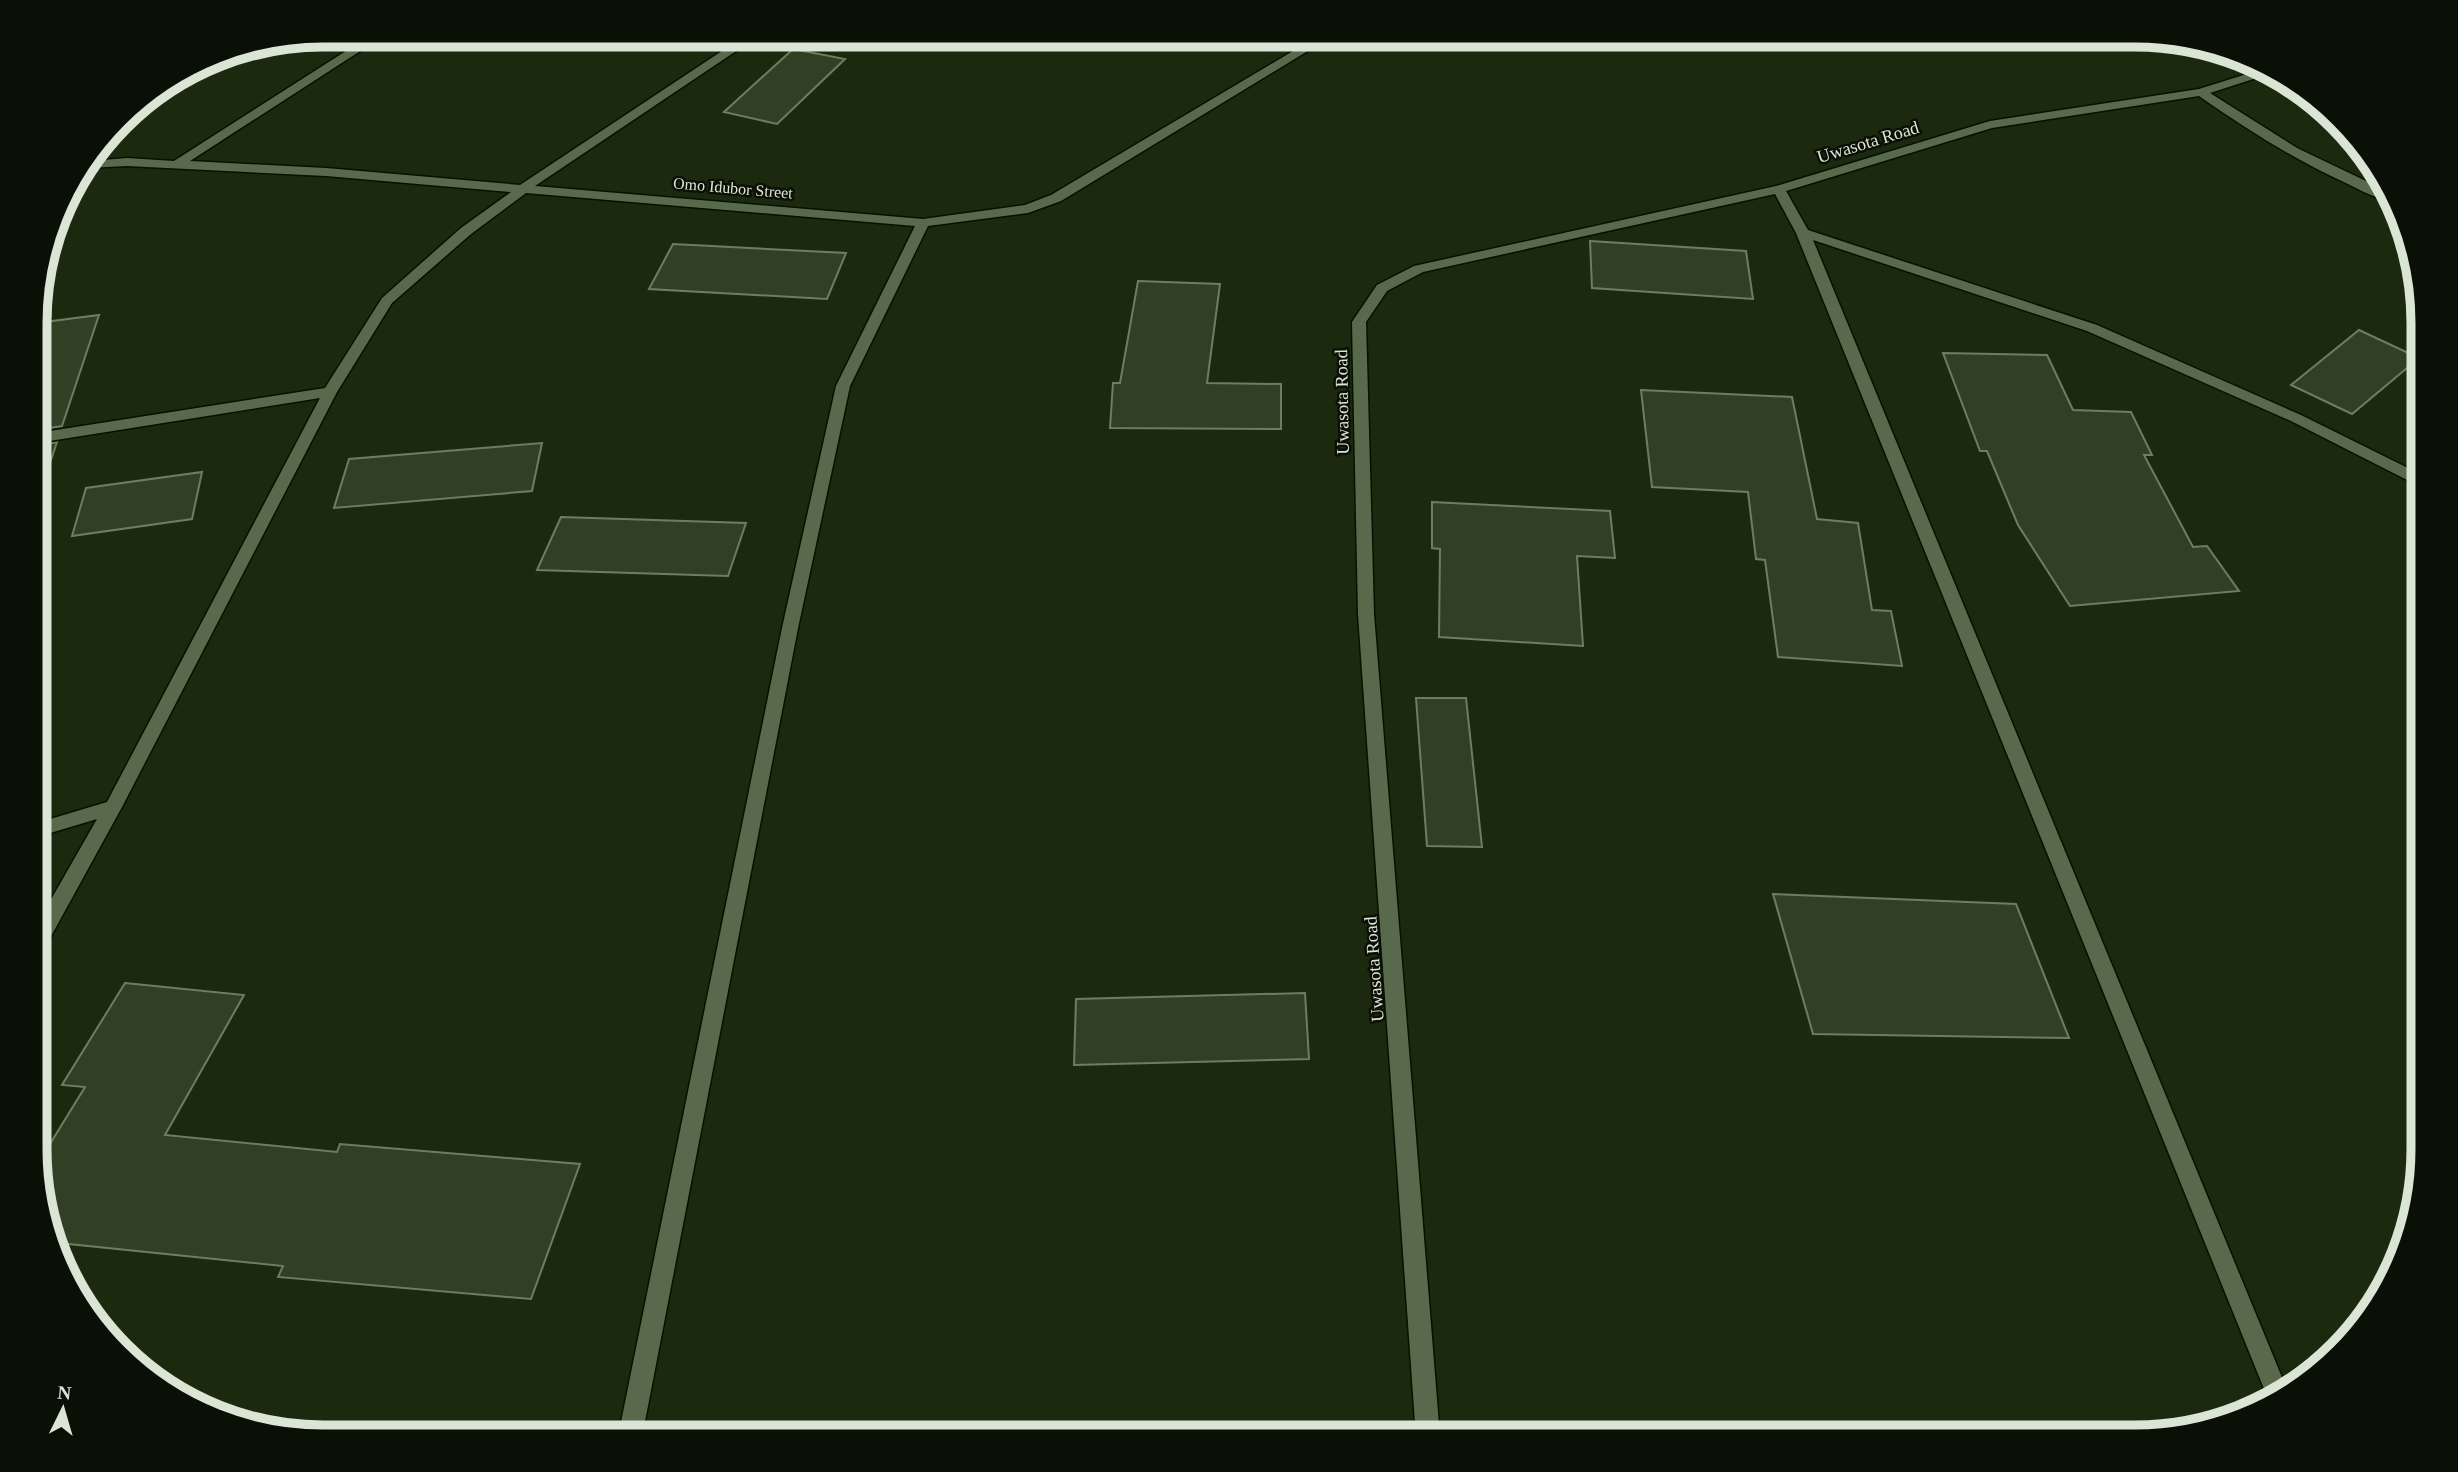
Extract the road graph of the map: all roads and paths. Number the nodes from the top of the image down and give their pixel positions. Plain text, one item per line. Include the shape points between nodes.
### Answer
1 (360, 47) edge
2 (736, 47) edge
3 (1308, 47) edge
4 (2255, 75) edge
5 (2201, 92) junction
6 (98, 164) edge
7 (176, 165) junction
8 (524, 188) junction
9 (1779, 189) junction
10 (2378, 193) edge
11 (923, 223) junction
12 (1803, 233) junction
13 (330, 391) junction
14 (47, 436) edge
15 (2411, 476) edge
16 (113, 807) junction
17 (47, 827) edge
18 (47, 925) edge
19 (2275, 1387) edge
20 (632, 1425) edge
21 (1427, 1425) edge

1 - 7 street
2 - 8 street
3 - 11 street, Omo Idubor Street via 1056,198 1028,209
4 - 5 street, Uwasota Road
5 - 9 street, Uwasota Road via 1990,125
5 - 10 street via 2241,120
6 - 7 street, Omo Idubor Street
7 - 8 street, Omo Idubor Street
8 - 11 street, Omo Idubor Street
8 - 13 street via 387,301
9 - 12 street
9 - 21 street, Uwasota Road via 1419,269 1382,288 1359,322 1366,614
11 - 20 street via 843,386 782,668
12 - 15 street via 2092,328 2296,418
12 - 19 street
13 - 14 street
13 - 16 street
16 - 17 street
16 - 18 street

